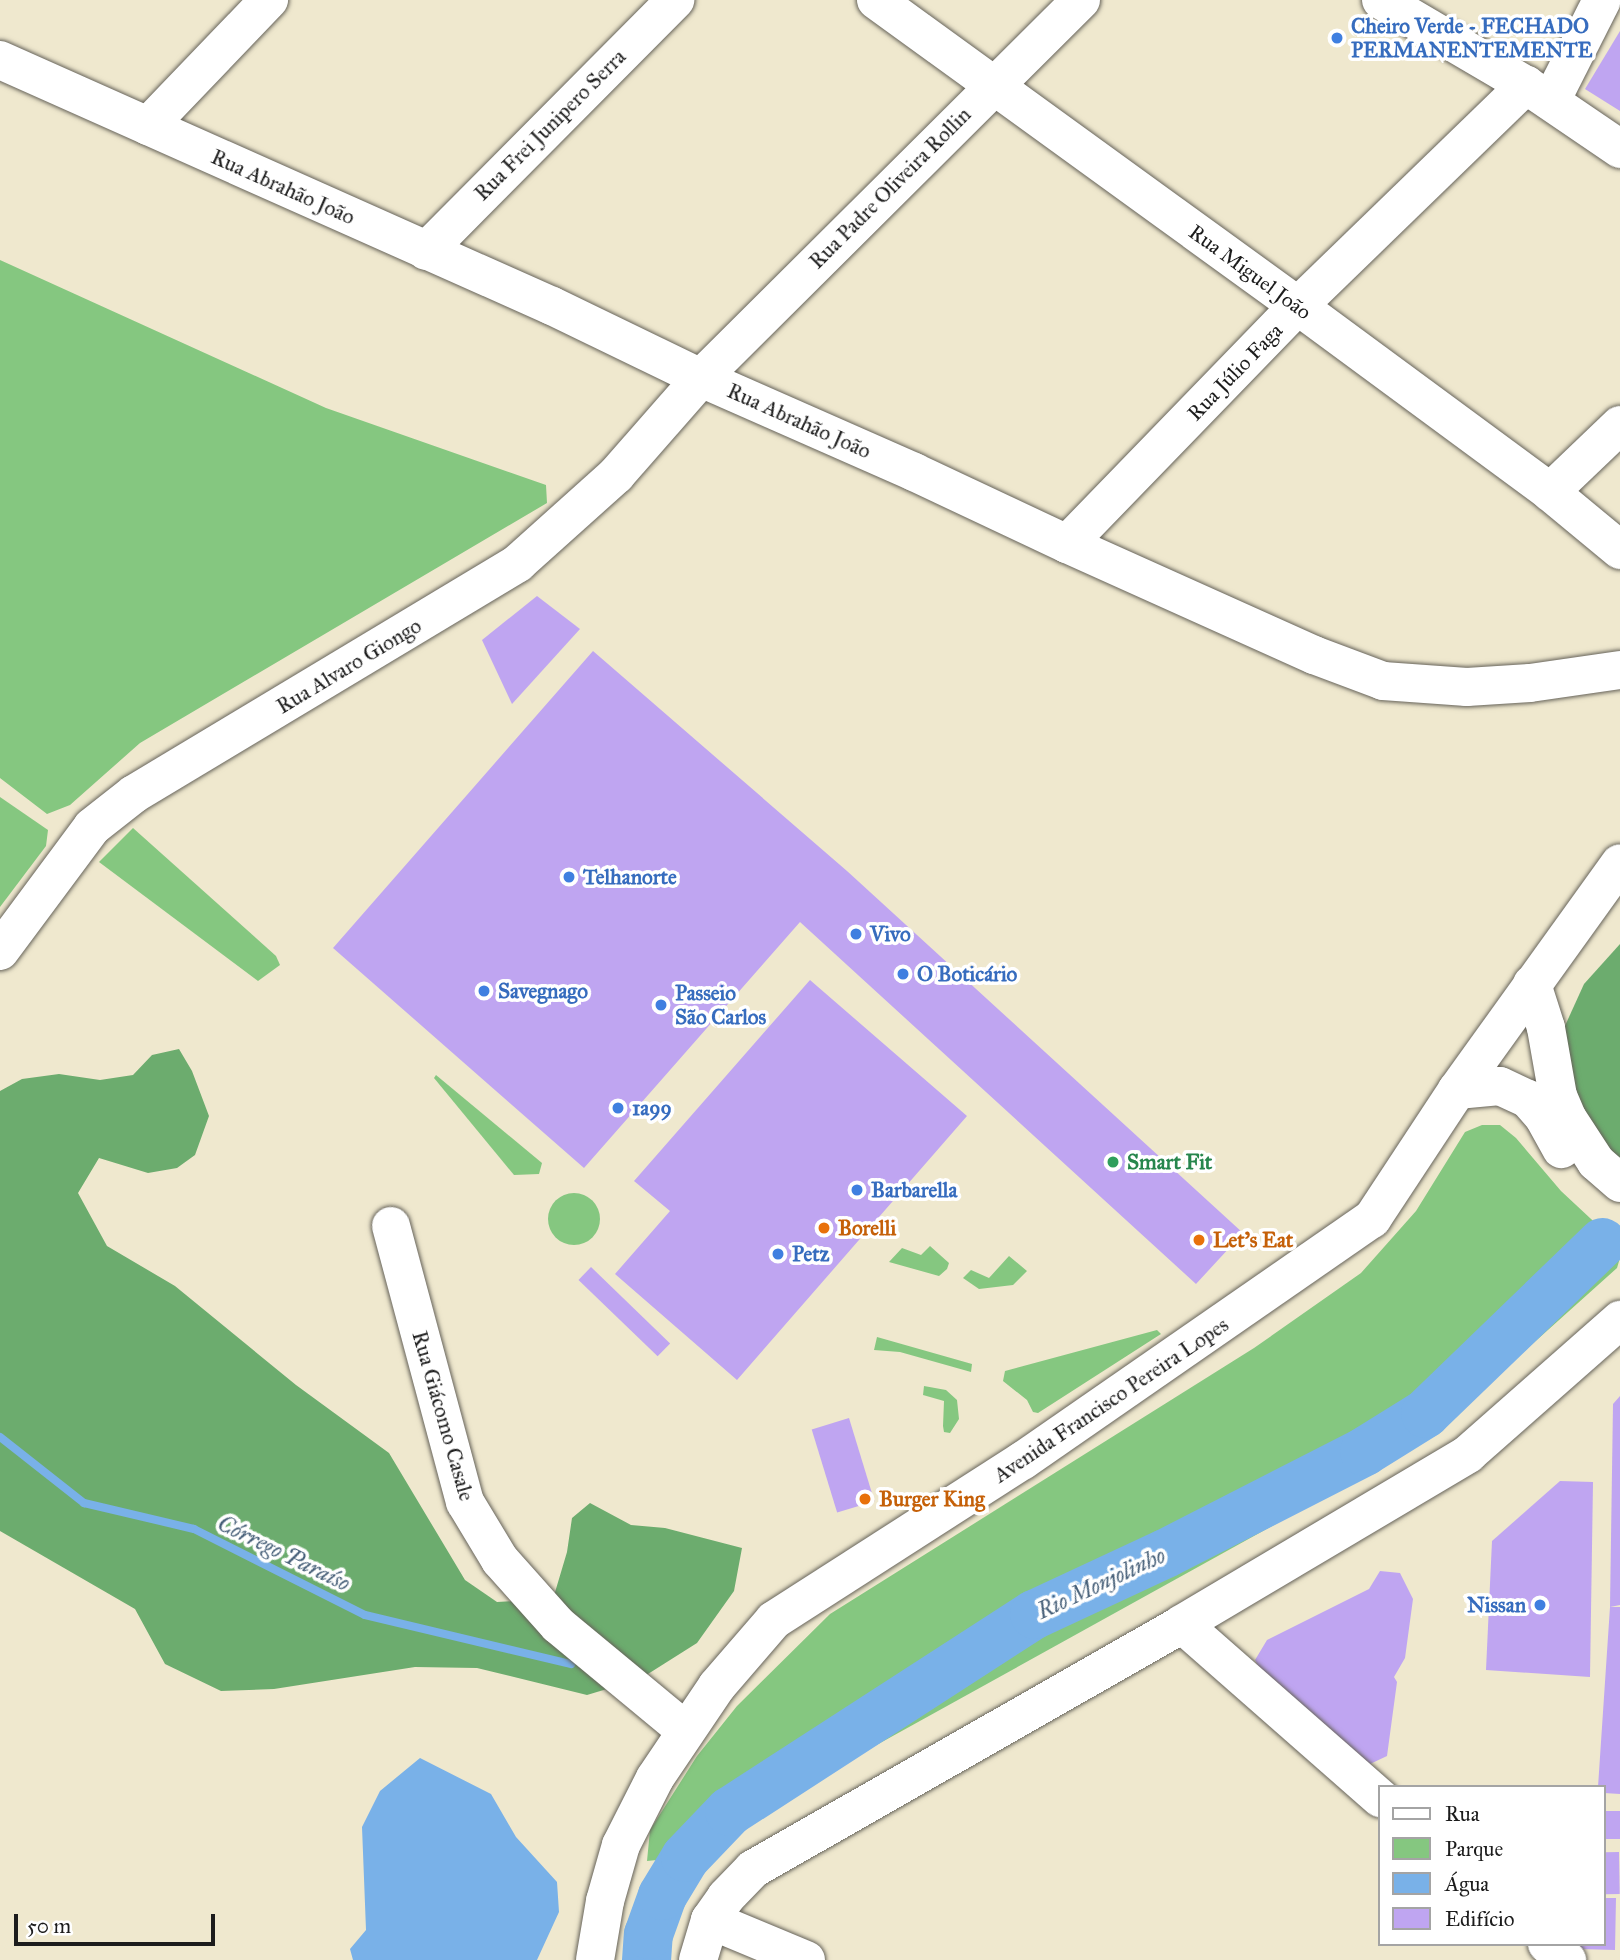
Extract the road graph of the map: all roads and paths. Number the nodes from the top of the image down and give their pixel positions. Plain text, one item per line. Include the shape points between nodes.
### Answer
1 (269, 0) edge
2 (674, 0) edge
3 (876, 0) edge
4 (1082, 0) edge
5 (1381, 0) edge
6 (1602, 0) edge
7 (0, 60) edge
8 (993, 85) junction
9 (1538, 93) junction
10 (148, 125) junction
11 (1620, 149) edge
12 (426, 251) junction
13 (1298, 306) junction
14 (701, 378) junction
15 (1620, 425) edge
16 (1550, 492) junction
17 (1068, 544) junction
18 (1620, 550) edge
19 (1620, 670) edge
20 (1620, 863) edge
21 (0, 951) edge
22 (1532, 984) junction
23 (1457, 1090) junction
24 (1620, 1183) edge
25 (1620, 1206) edge
26 (391, 1226) dead end
27 (1620, 1320) edge
28 (1182, 1624) junction
29 (685, 1730) junction
30 (1378, 1796) edge
31 (710, 1920) junction
32 (1550, 1946) edge
33 (595, 1960) edge
34 (698, 1960) edge
35 (806, 1960) edge
36 (1567, 1960) edge

1 - 10 street
2 - 12 street, Rua Frei Junipero Serra
3 - 8 street, Rua Miguel João
4 - 8 street, Rua Padre Oliveira Rollin
5 - 9 street
6 - 9 street, Rua Júlio Faga
7 - 10 street, Rua Abrahão João
8 - 13 street, Rua Miguel João
8 - 14 street, Rua Padre Oliveira Rollin
9 - 11 street
9 - 13 street, Rua Júlio Faga
10 - 12 street, Rua Abrahão João
12 - 14 street, Rua Abrahão João
13 - 16 street, Rua Miguel João
13 - 17 street, Rua Júlio Faga
14 - 17 street, Rua Abrahão João
14 - 21 street, Rua Alvaro Giongo via 616,475 517,563 134,794 92,827
15 - 16 street
16 - 18 street, Rua Miguel João
17 - 19 street, Rua Abrahão João via 1314,655 1383,681 1467,687
20 - 22 street, Avenida Francisco Pereira Lopes
22 - 23 street, Avenida Francisco Pereira Lopes
22 - 24 street via 1546,1028 1558,1096 1568,1119 1596,1162
23 - 25 street via 1500,1086 1528,1099 1578,1172
23 - 29 street, Avenida Francisco Pereira Lopes via 1372,1219 1022,1461 774,1620
26 - 29 street, Rua Giácomo Casale via 465,1502 500,1560 558,1625
27 - 28 street via 1468,1454
28 - 30 street
28 - 31 street via 753,1869
29 - 33 street, Avenida Francisco Pereira Lopes via 621,1845
31 - 34 street
31 - 35 street
32 - 36 street

